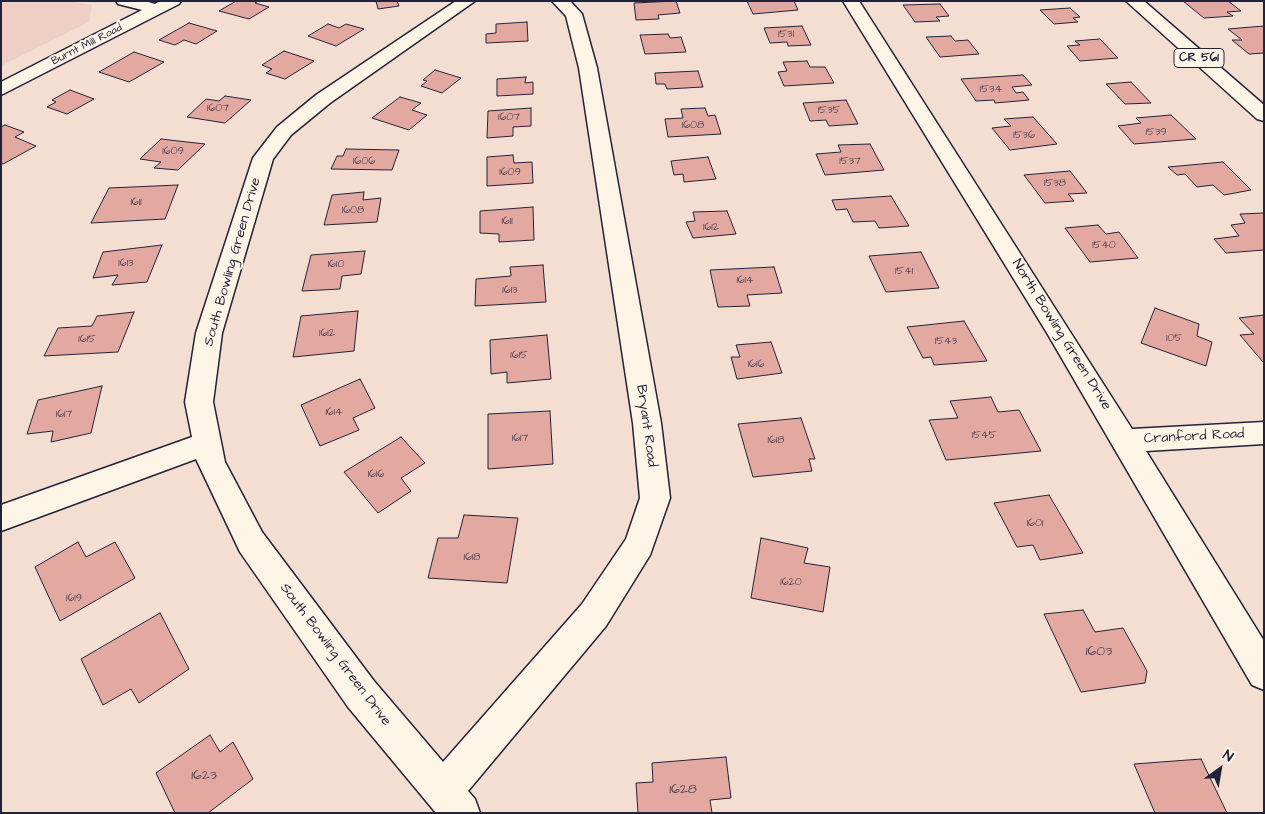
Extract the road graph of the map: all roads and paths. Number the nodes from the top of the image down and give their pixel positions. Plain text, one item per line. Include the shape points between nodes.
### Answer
1 (124, 1) edge
2 (173, 1) edge
3 (467, 1) edge
4 (560, 1) edge
5 (851, 1) edge
6 (1134, 1) edge
7 (157, 9) junction
8 (1, 89) edge
9 (1264, 115) edge
10 (1264, 433) edge
11 (1125, 440) junction
12 (207, 443) junction
13 (1, 518) edge
14 (1264, 673) edge
15 (443, 791) junction
16 (461, 813) edge

1 - 7 street
2 - 7 street, Burnt Mill Road
3 - 12 street, South Bowling Green Drive via 323,99 284,131 263,158 209,333 200,402
4 - 15 street, Bryant Road via 574,14 588,68 647,423 655,498 639,545 594,615
5 - 11 street, North Bowling Green Drive
6 - 9 street, CR 561
7 - 8 street, Burnt Mill Road
10 - 11 street, Cranford Road
11 - 14 street, North Bowling Green Drive
12 - 13 street
12 - 15 street, South Bowling Green Drive via 211,463 251,542 361,694
15 - 16 street, South Bowling Green Drive

